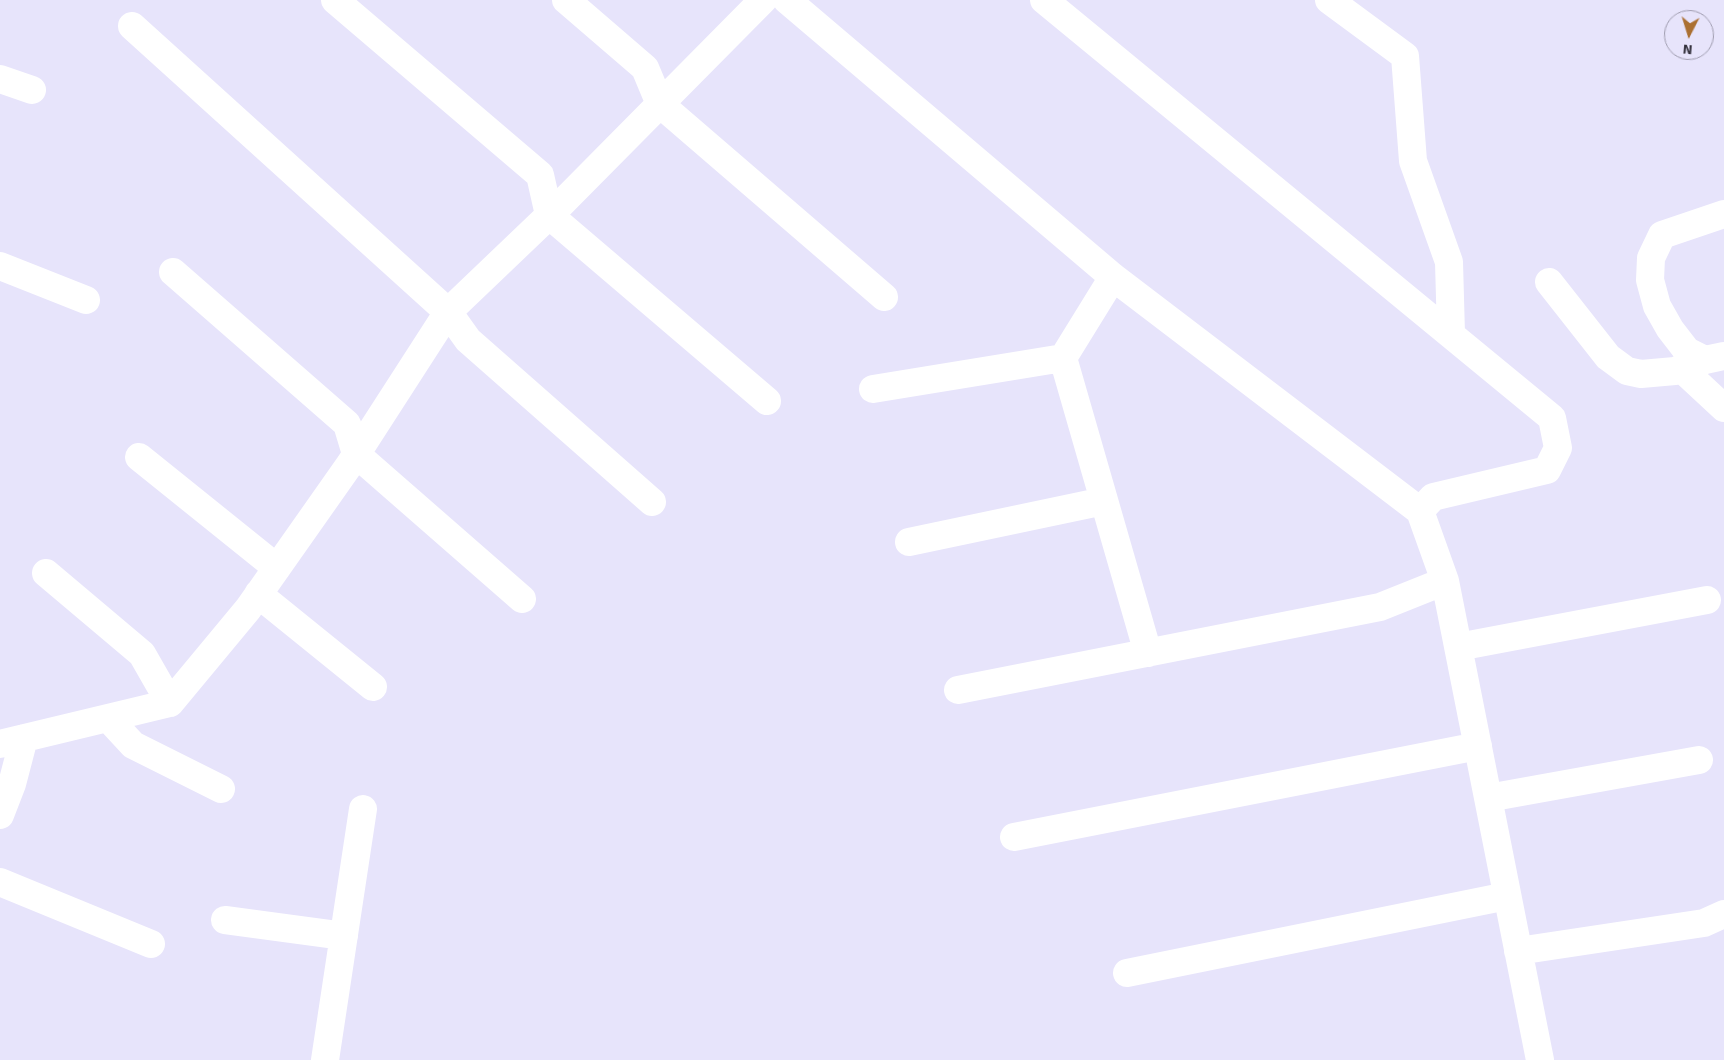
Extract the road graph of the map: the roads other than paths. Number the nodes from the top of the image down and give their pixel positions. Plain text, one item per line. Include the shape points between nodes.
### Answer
1 (335, 0) edge
2 (566, 0) edge
3 (763, 0) edge
4 (786, 0) edge
5 (1044, 0) edge
6 (1328, 0) edge
7 (132, 26) dead end
8 (0, 79) edge
9 (32, 90) dead end
10 (660, 104) junction
11 (1724, 214) edge
12 (549, 215) junction
13 (0, 266) edge
14 (173, 272) dead end
15 (1113, 277) junction
16 (1549, 282) dead end
17 (884, 297) dead end
18 (86, 300) dead end
19 (448, 312) junction
20 (1451, 334) junction
21 (1063, 358) junction
22 (1704, 362) edge
23 (873, 389) dead end
24 (767, 402) dead end
25 (1724, 408) edge
26 (356, 454) junction
27 (139, 457) dead end
28 (1104, 501) junction
29 (652, 502) dead end
30 (1420, 511) junction
31 (909, 542) dead end
32 (277, 568) junction
33 (46, 574) dead end
34 (1445, 581) junction
35 (258, 594) junction
36 (522, 599) dead end
37 (1707, 600) dead end
38 (1458, 647) junction
39 (1148, 653) junction
40 (373, 687) dead end
41 (958, 690) dead end
42 (170, 703) junction
43 (108, 718) junction
44 (12, 741) edge
45 (1478, 746) junction
46 (1699, 760) dead end
47 (221, 788) dead end
48 (1488, 798) junction
49 (363, 809) dead end
50 (0, 815) edge
51 (1014, 837) dead end
52 (0, 882) edge
53 (1507, 896) junction
54 (1724, 914) edge
55 (225, 920) dead end
56 (344, 936) junction
57 (151, 944) dead end
58 (1518, 951) junction
59 (1127, 973) dead end
60 (1535, 1059) edge
61 (325, 1060) edge

1 - 12 street via 540,175
2 - 10 street via 645,68
3 - 10 street
4 - 15 street
5 - 20 street
6 - 20 street via 1406,56 1412,161 1449,262
7 - 19 street
8 - 9 street
10 - 12 street
10 - 17 street
11 - 22 street via 1662,235 1651,258 1650,280 1656,306 1687,351
12 - 19 street
12 - 24 street
13 - 18 street
14 - 26 street via 347,424
15 - 21 street
15 - 30 street
16 - 22 street via 1608,357 1627,371 1641,374 1675,371
19 - 26 street
19 - 29 street via 468,340
20 - 30 street via 1552,418 1558,448 1547,470 1433,497
21 - 23 street
21 - 28 street
22 - 25 street
26 - 32 street
26 - 36 street
27 - 32 street
28 - 31 street
28 - 39 street
30 - 34 street
32 - 35 street
33 - 42 street via 142,654
34 - 38 street
34 - 39 street via 1380,607
35 - 40 street
35 - 42 street
37 - 38 street
38 - 45 street
39 - 41 street
42 - 43 street
43 - 44 street
43 - 47 street via 133,745
44 - 50 street via 12,784
45 - 48 street
45 - 51 street
46 - 48 street
48 - 53 street
49 - 56 street
52 - 57 street
53 - 58 street
53 - 59 street
54 - 58 street via 1704,923
55 - 56 street
56 - 61 street
58 - 60 street

